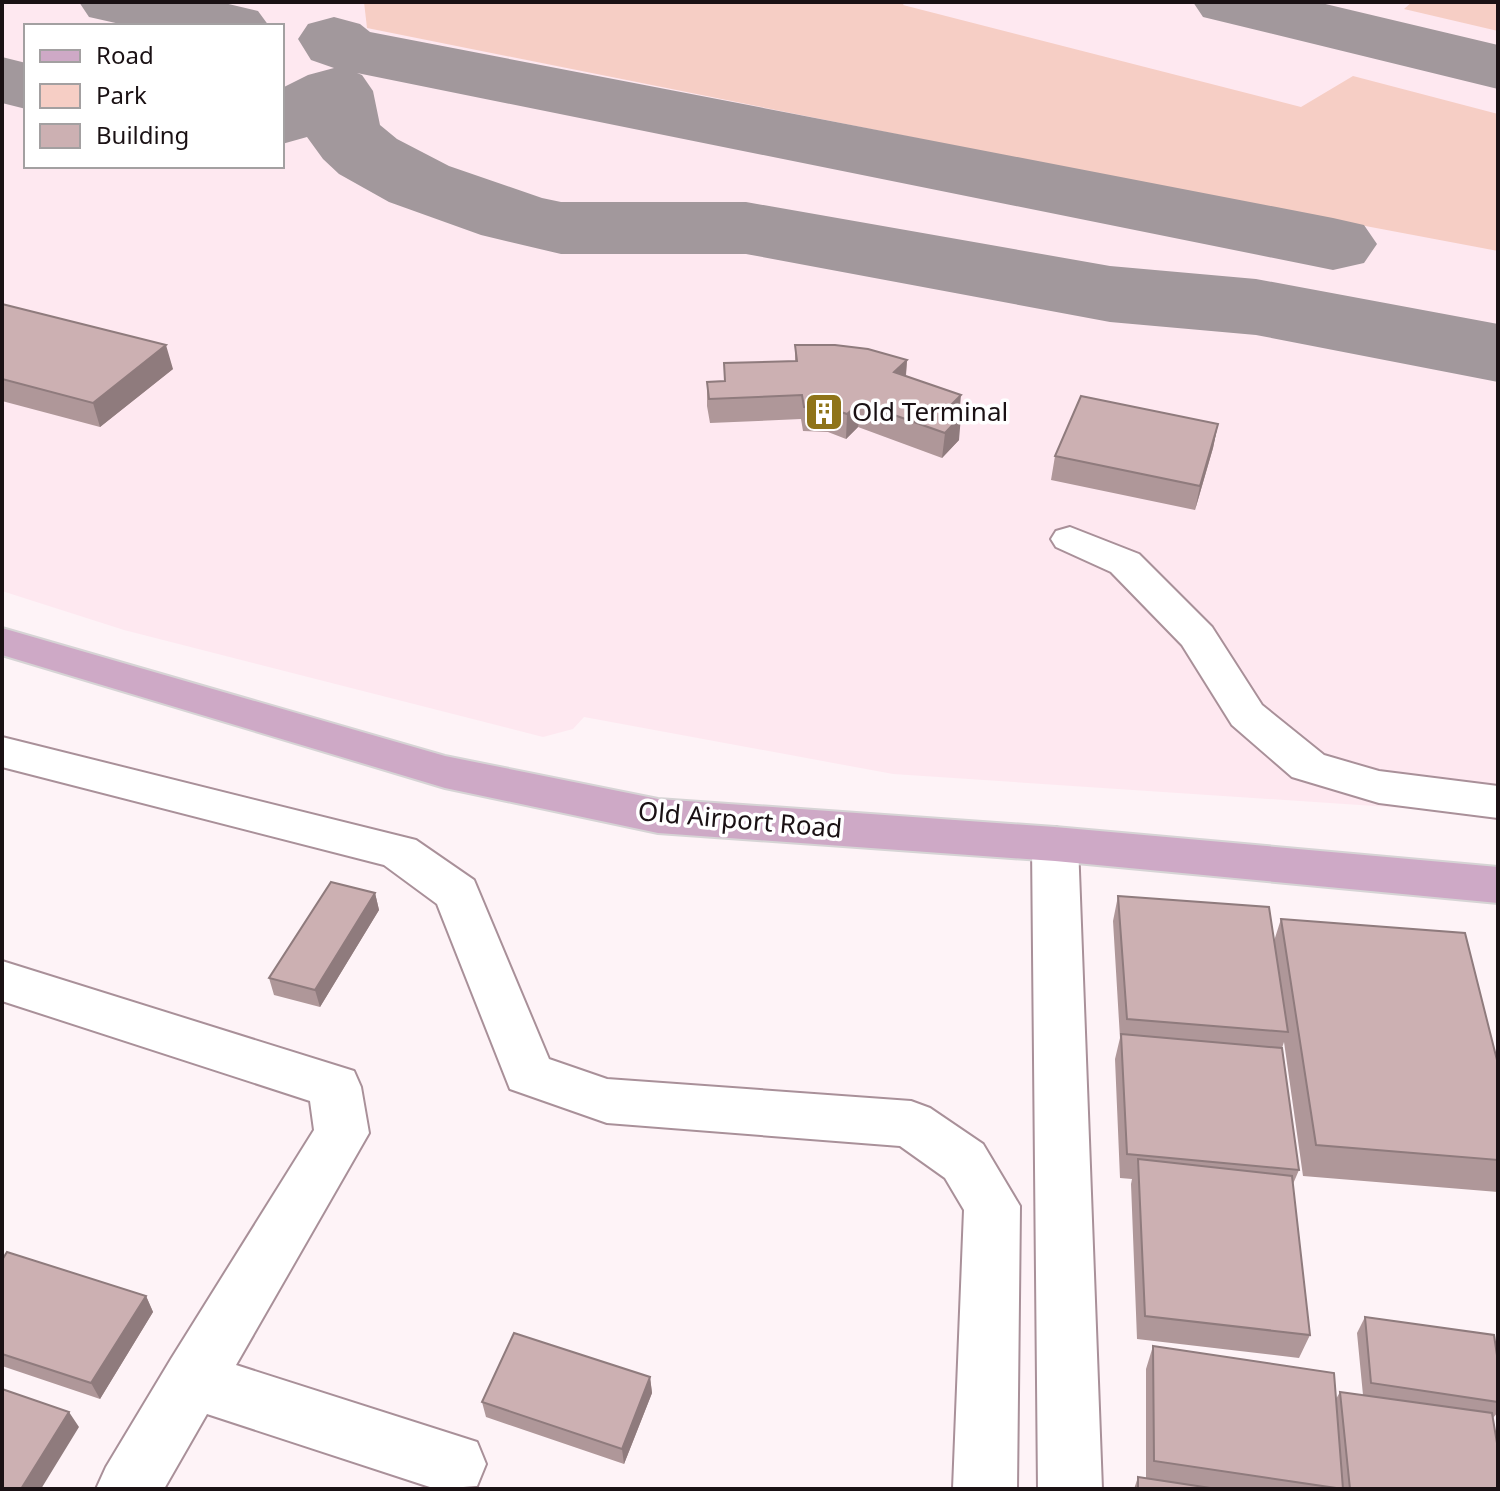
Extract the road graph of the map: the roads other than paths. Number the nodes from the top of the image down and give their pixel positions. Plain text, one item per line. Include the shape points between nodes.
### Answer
1 (1070, 539) dead end
2 (2, 641) edge
3 (2, 752) edge
4 (1498, 802) edge
5 (1055, 844) junction
6 (1498, 885) edge
7 (2, 981) edge
8 (192, 1380) junction
9 (455, 1464) dead end
10 (128, 1489) edge
11 (985, 1489) edge
12 (1070, 1489) edge

1 - 4 street via 1125,563 1197,636 1247,715 1308,766 1379,787
2 - 5 main road, Old Airport Road via 445,772 658,816
3 - 11 street via 399,852 457,893 529,1074 607,1101 911,1124 964,1161 992,1206
5 - 6 main road, Old Airport Road
5 - 12 street
7 - 8 street via 335,1087 342,1133
8 - 9 street
8 - 10 street

